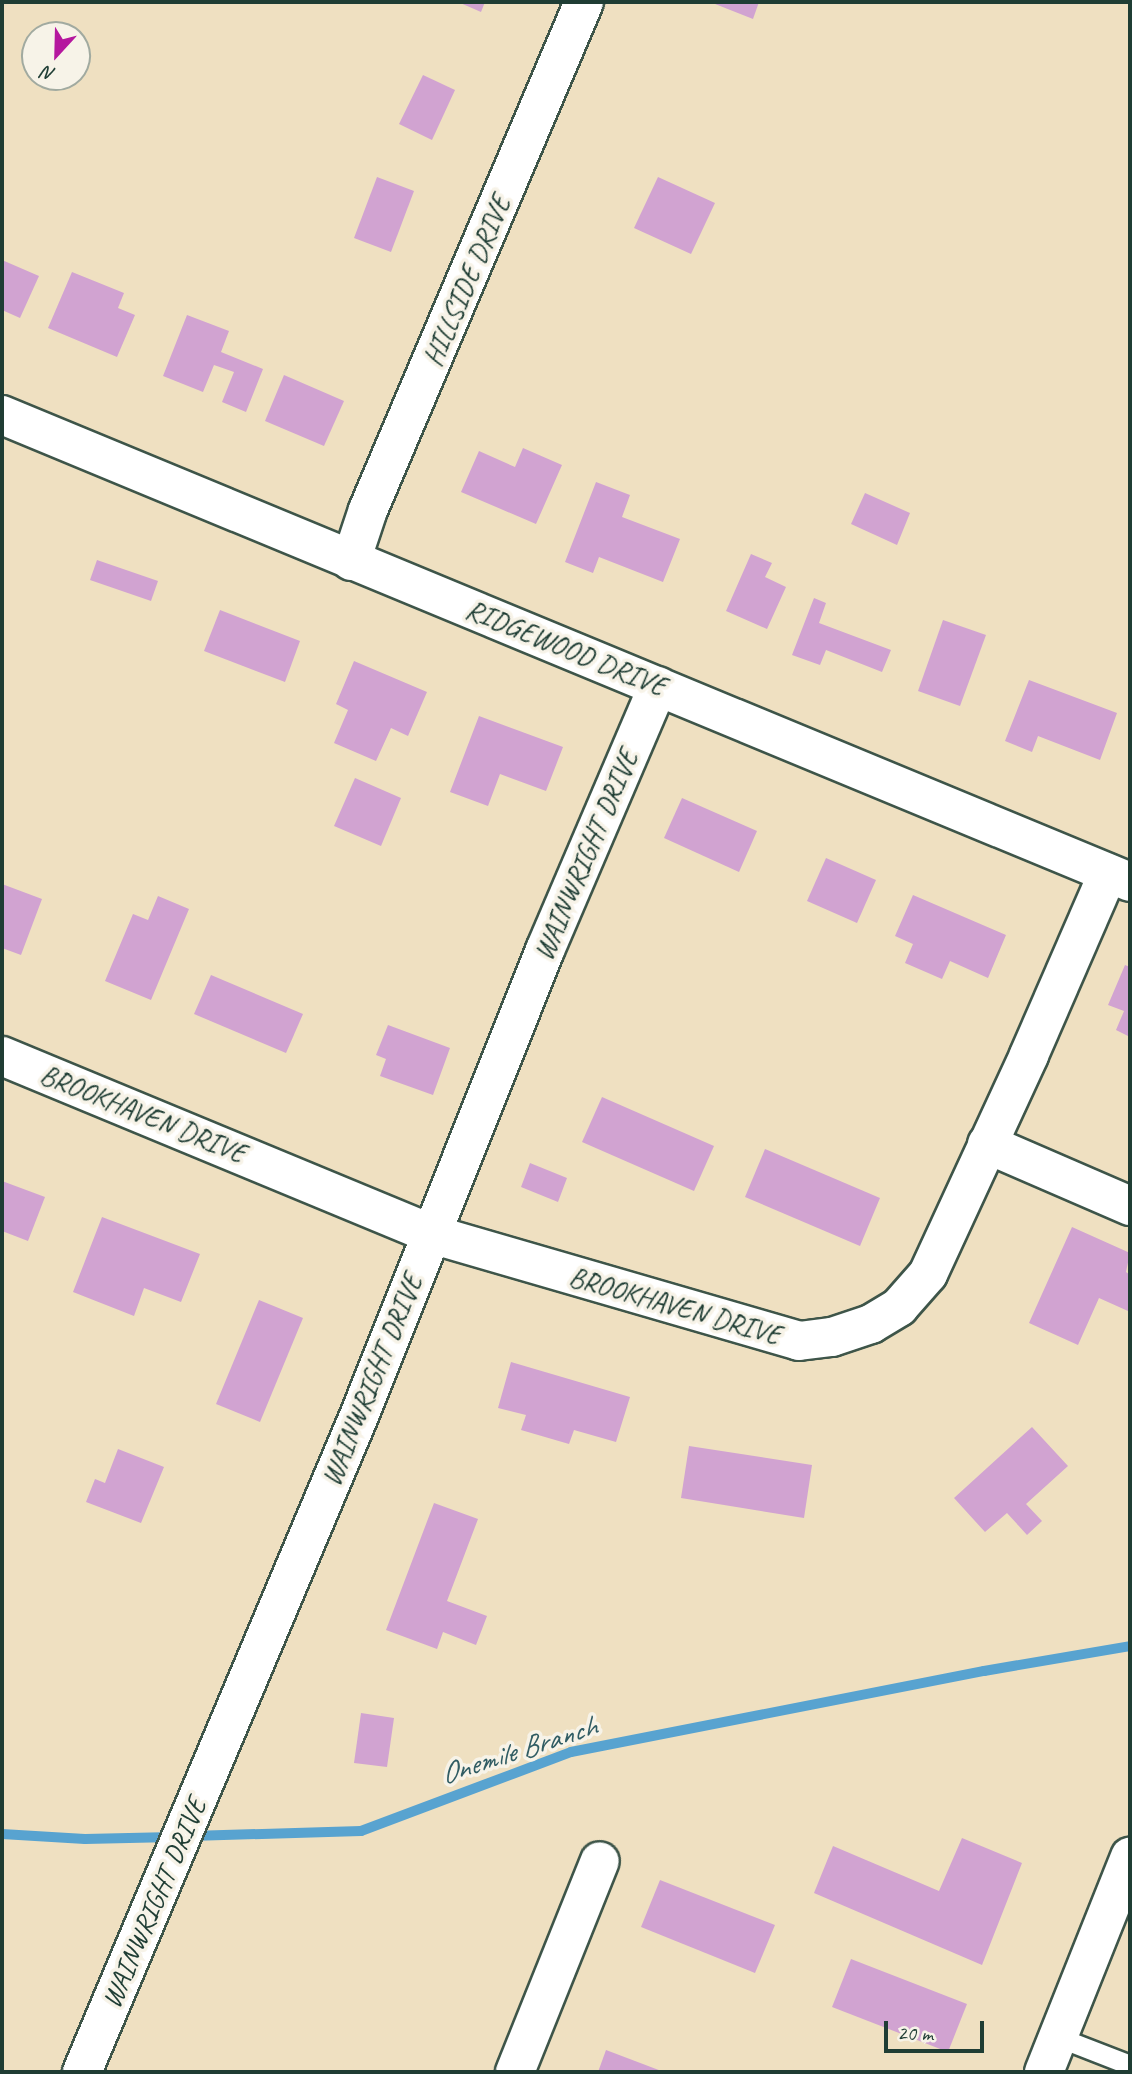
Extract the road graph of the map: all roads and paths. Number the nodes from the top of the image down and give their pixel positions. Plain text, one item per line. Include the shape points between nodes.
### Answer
1 (584, 2) edge
2 (2, 415) edge
3 (351, 561) junction
4 (658, 686) junction
5 (1119, 877) edge
6 (2, 1055) edge
7 (987, 1144) junction
8 (1130, 1206) edge
9 (431, 1234) junction
10 (1130, 1857) edge
11 (600, 1861) dead end
12 (1058, 2037) junction
13 (1130, 2065) edge
14 (82, 2072) edge
15 (515, 2072) edge
16 (1044, 2072) edge

1 - 3 street, HILLSIDE DRIVE via 368,510
2 - 3 street, RIDGEWOOD DRIVE
3 - 4 street, RIDGEWOOD DRIVE
4 - 5 street, RIDGEWOOD DRIVE
4 - 9 street, WAINWRIGHT DRIVE
5 - 7 street, BROOKHAVEN DRIVE
6 - 9 street, BROOKHAVEN DRIVE
7 - 8 street
7 - 9 street, BROOKHAVEN DRIVE via 928,1274 899,1307 871,1324 832,1337 799,1341
9 - 14 street, WAINWRIGHT DRIVE via 359,1416
10 - 12 street
11 - 15 street
12 - 13 lane
12 - 16 street

